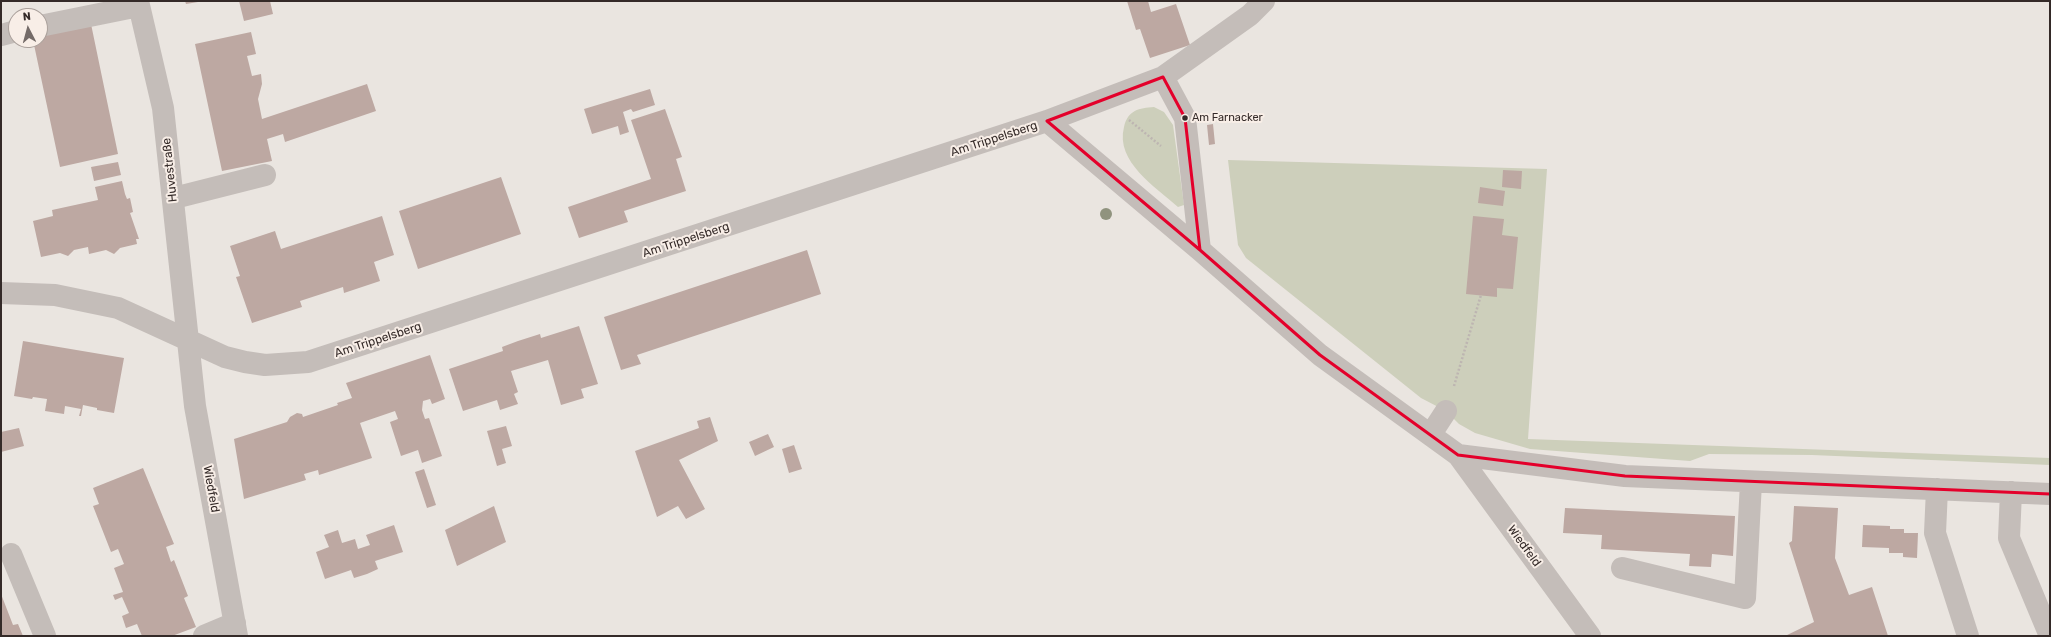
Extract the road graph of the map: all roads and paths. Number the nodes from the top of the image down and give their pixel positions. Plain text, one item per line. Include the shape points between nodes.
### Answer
1 (1264, 1) edge
2 (139, 3) edge
3 (48, 24) edge
4 (1163, 77) junction
5 (1103, 100) junction
6 (1047, 121) junction
7 (1192, 171) junction
8 (264, 175) dead end
9 (174, 198) junction
10 (1200, 250) junction
11 (1, 293) edge
12 (1481, 295) dead end
13 (190, 340) junction
14 (1446, 411) joint
15 (1431, 434) junction
16 (1458, 455) junction
17 (1751, 482) junction
18 (1937, 489) junction
19 (2011, 492) junction
20 (2050, 494) edge
21 (10, 554) dead end
22 (1622, 568) dead end
23 (236, 630) edge
24 (45, 636) edge
25 (204, 636) edge
26 (1590, 636) edge
27 (1968, 636) edge
28 (2050, 636) edge

1 - 4 street via 1250,15
2 - 3 street
2 - 9 street, Huvestraße via 163,108
4 - 5 street
4 - 7 street via 1185,118
5 - 6 street
5 - 7 path
6 - 10 street, Am Trippelsberg
6 - 13 street, Am Trippelsberg via 308,362 265,365 245,362 225,357
7 - 10 street
8 - 9 street
9 - 13 street, Huvestraße
10 - 15 street, Am Trippelsberg via 1320,355
11 - 13 street, Am Trippelsberg via 55,295 90,300 118,308
12 - 14 path
13 - 23 street, Wiedfeld via 195,406
14 - 15 street
15 - 16 street, Am Trippelsberg
16 - 17 street via 1625,476
16 - 26 street, Wiedfeld
17 - 18 street
17 - 22 street via 1745,598
18 - 19 street
18 - 27 street via 1935,533
19 - 20 street
19 - 28 street via 2009,538
21 - 24 street
23 - 25 street

